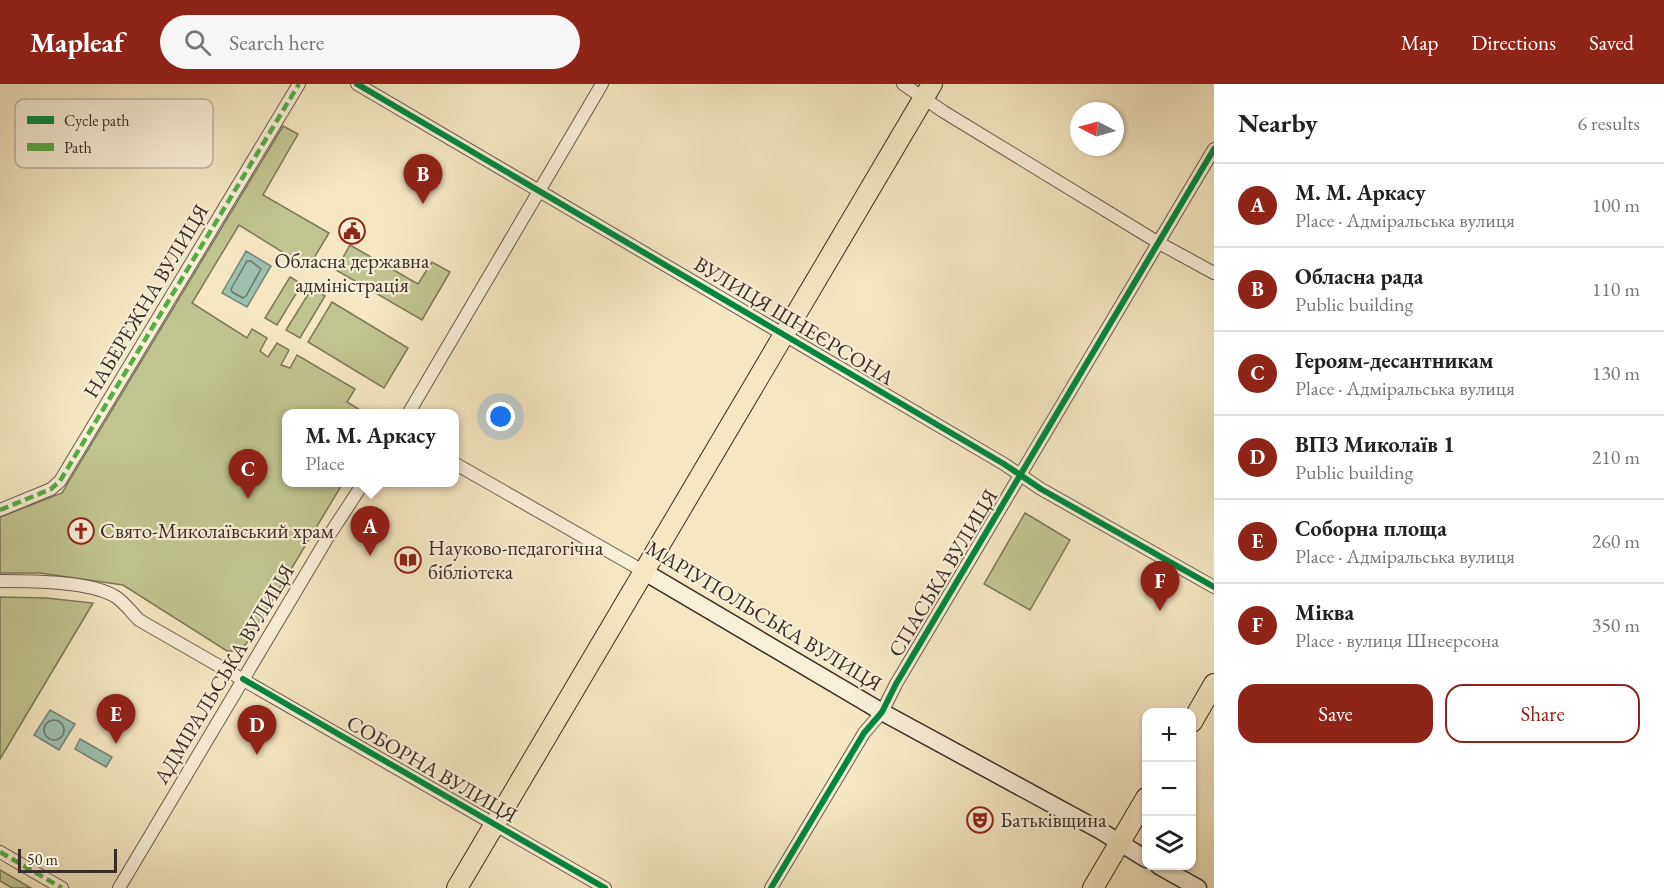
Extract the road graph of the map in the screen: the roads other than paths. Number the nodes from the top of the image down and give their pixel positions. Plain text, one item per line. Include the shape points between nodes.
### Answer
1 (299, 84) edge
2 (357, 84) edge
3 (602, 84) edge
4 (903, 84) edge
5 (928, 91) edge
6 (1214, 149) edge
7 (538, 190) junction
8 (1159, 243) junction
9 (1214, 273) edge
10 (784, 336) junction
11 (411, 409) edge
12 (459, 466) edge
13 (1020, 475) junction
14 (361, 487) edge
15 (0, 510) edge
16 (643, 571) junction
17 (0, 581) edge
18 (1214, 587) edge
19 (243, 680) junction
20 (1214, 684) edge
21 (882, 712) junction
22 (1196, 714) edge
23 (1142, 805) edge
24 (495, 825) junction
25 (1120, 843) junction
26 (0, 852) edge
27 (1142, 856) edge
28 (1166, 870) edge
29 (62, 888) edge
30 (119, 888) edge
31 (457, 888) edge
32 (605, 888) edge
33 (771, 888) edge
34 (1093, 888) edge
35 (1198, 888) edge

1 - 15 street, НАБЕРЕЖНА ВУЛИЦЯ via 60,481 51,489
2 - 7 street, ВУЛИЦЯ ШНЕЄРСОНА
3 - 7 street
4 - 5 street
5 - 8 street
5 - 10 main road
6 - 8 street, СПАСЬКА ВУЛИЦЯ
7 - 10 street, ВУЛИЦЯ ШНЕЄРСОНА
7 - 11 street
8 - 9 street
8 - 13 street, СПАСЬКА ВУЛИЦЯ
10 - 13 street, ВУЛИЦЯ ШНЕЄРСОНА
10 - 16 main road
12 - 16 street, МАРІУПОЛЬСЬКА ВУЛИЦЯ
13 - 18 street, ВУЛИЦЯ ШНЕЄРСОНА
13 - 21 street, СПАСЬКА ВУЛИЦЯ
14 - 19 street, АДМІРАЛЬСЬКА ВУЛИЦЯ
16 - 21 street, МАРІУПОЛЬСЬКА ВУЛИЦЯ
16 - 24 main road
17 - 19 street, СОБОРНА ВУЛИЦЯ via 105,591 118,598 139,620
19 - 24 street, СОБОРНА ВУЛИЦЯ
19 - 30 street, АДМІРАЛЬСЬКА ВУЛИЦЯ
20 - 22 main road
21 - 25 street, МАРІУПОЛЬСЬКА ВУЛИЦЯ
21 - 33 street, СПАСЬКА ВУЛИЦЯ via 864,733
23 - 25 main road
24 - 31 main road
24 - 32 street, СОБОРНА ВУЛИЦЯ
25 - 27 street, МАРІУПОЛЬСЬКА ВУЛИЦЯ
25 - 34 main road
26 - 29 street
28 - 35 street

